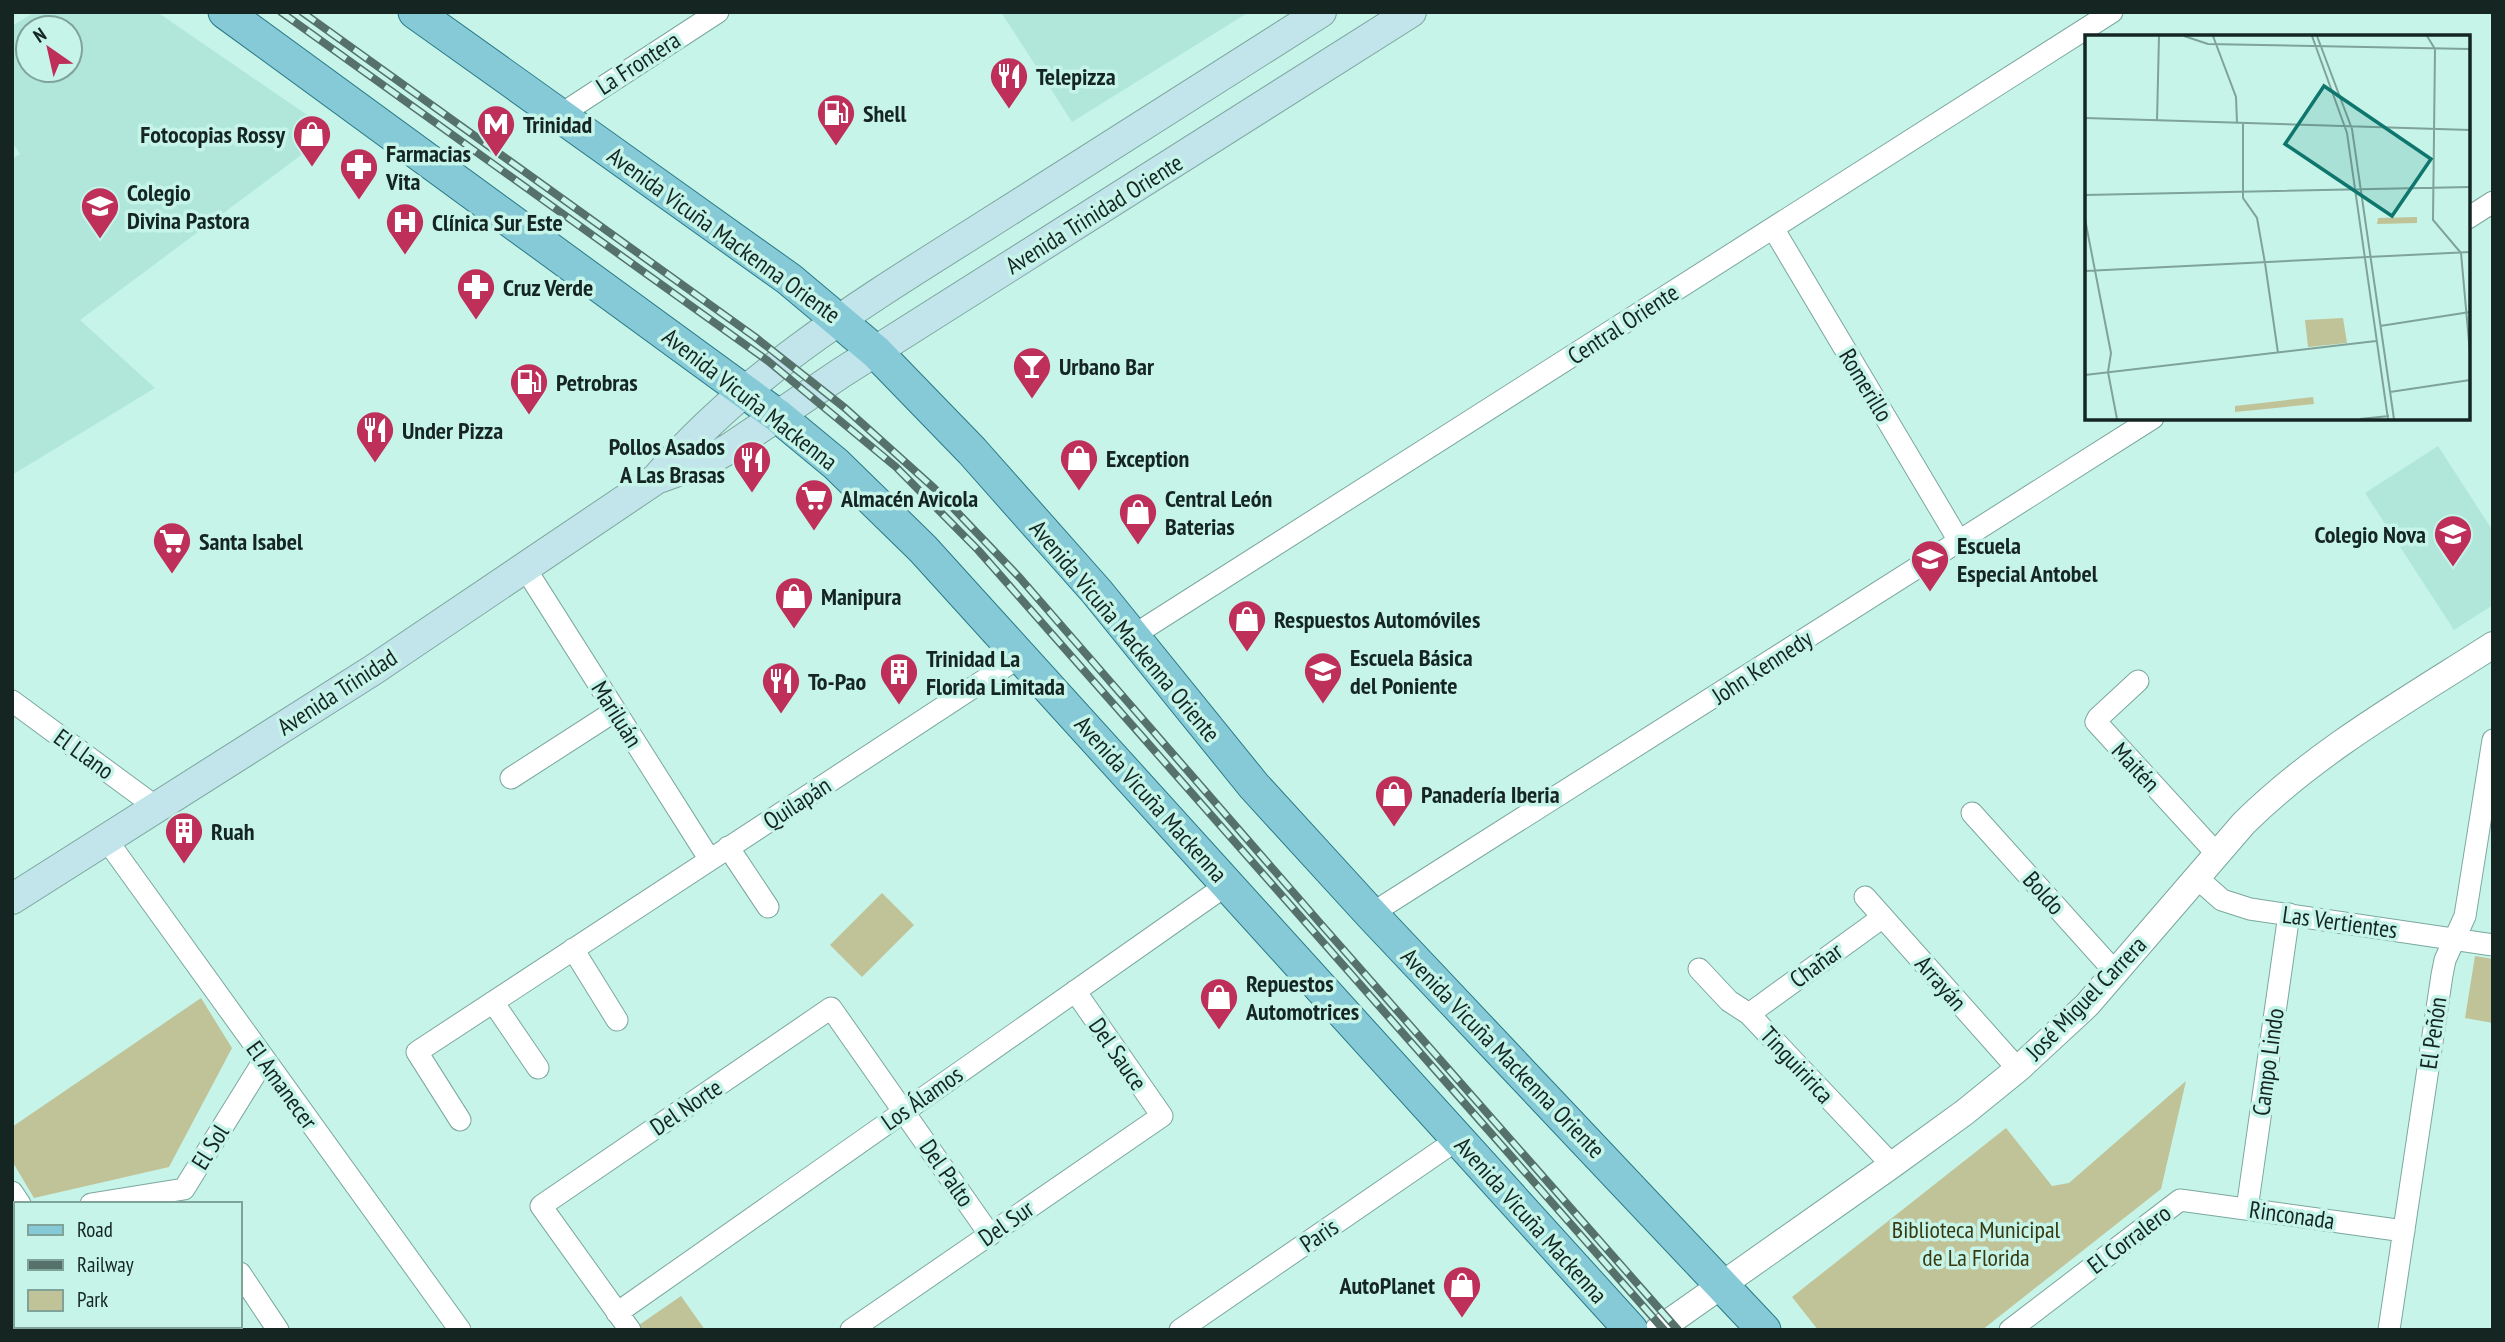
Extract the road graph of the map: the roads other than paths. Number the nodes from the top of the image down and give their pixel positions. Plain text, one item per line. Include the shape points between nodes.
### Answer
1 (225, 12) edge
2 (415, 12) edge
3 (1321, 12) edge
4 (1411, 12) edge
5 (2112, 12) edge
6 (713, 13) edge
7 (560, 115) junction
8 (2493, 202) edge
9 (2470, 217) edge
10 (1773, 228) junction
11 (838, 318) junction
12 (876, 352) junction
13 (745, 391) junction
14 (778, 416) junction
15 (2150, 420) edge
16 (656, 479) junction
17 (1959, 541) junction
18 (525, 568) junction
19 (1134, 635) junction
20 (2493, 645) edge
21 (1021, 656) junction
22 (2138, 681) dead end
23 (12, 701) edge
24 (615, 711) junction
25 (2493, 740) edge
26 (511, 778) dead end
27 (156, 807) junction
28 (1972, 813) dead end
29 (106, 839) junction
30 (728, 848) junction
31 (2217, 854) junction
32 (710, 860) junction
33 (2197, 878) junction
34 (1227, 884) junction
35 (1865, 897) dead end
36 (13, 898) edge
37 (768, 907) dead end
38 (1371, 914) junction
39 (2289, 914) junction
40 (1883, 917) junction
41 (2455, 939) junction
42 (2493, 945) edge
43 (573, 950) junction
44 (1699, 969) dead end
45 (2116, 973) junction
46 (1075, 991) junction
47 (493, 1002) junction
48 (831, 1008) joint
49 (1749, 1014) junction
50 (617, 1020) dead end
51 (264, 1060) junction
52 (538, 1069) dead end
53 (2018, 1069) junction
54 (904, 1112) junction
55 (1162, 1116) joint
56 (460, 1120) dead end
57 (1458, 1139) junction
58 (1892, 1165) junction
59 (189, 1197) edge
60 (2180, 1200) joint
61 (119, 1202) edge
62 (2247, 1209) junction
63 (2404, 1230) junction
64 (990, 1235) junction
65 (242, 1275) edge
66 (1723, 1284) junction
67 (624, 1321) edge
68 (2016, 1329) edge
69 (278, 1330) edge
70 (460, 1330) edge
71 (851, 1330) edge
72 (1181, 1330) edge
73 (1631, 1330) edge
74 (1658, 1330) edge
75 (1764, 1330) edge
76 (2389, 1330) edge

1 - 13 main road, Avenida Vicuña Mackenna
2 - 7 main road, Avenida Vicuña Mackenna Oriente
3 - 11 main road, Avenida Trinidad Oriente
4 - 12 main road, Avenida Trinidad Oriente
5 - 10 street, Central Oriente
6 - 7 street, La Frontera
7 - 11 main road, Avenida Vicuña Mackenna Oriente
8 - 9 street
10 - 17 street, Romerillo
10 - 19 street, Central Oriente
11 - 12 main road, Avenida Vicuña Mackenna Oriente
11 - 13 main road, Avenida Trinidad Oriente
12 - 14 main road, Avenida Trinidad Oriente
12 - 19 main road, Avenida Vicuña Mackenna Oriente via 1024,508
13 - 14 main road, Avenida Vicuña Mackenna
13 - 16 main road, Avenida Trinidad
14 - 16 main road, Avenida Trinidad via 709,460
14 - 21 main road, Avenida Vicuña Mackenna via 883,508
15 - 17 street, John Kennedy
16 - 18 main road, Avenida Trinidad
17 - 38 street, John Kennedy
18 - 24 street, Mariluán
18 - 27 main road, Avenida Trinidad
19 - 38 main road, Avenida Vicuña Mackenna Oriente via 1254,786
20 - 31 street, José Miguel Carrera via 2315,761 2266,801
21 - 30 street, Quilapán
21 - 34 main road, Avenida Vicuña Mackenna
22 - 31 street, Maitén via 2096,722
23 - 27 street, El Llano
24 - 26 street
24 - 32 street, Mariluán
25 - 41 street, El Peñón via 2465,916
27 - 29 main road, Avenida Trinidad
28 - 45 street, Boldo
29 - 36 main road, Avenida Trinidad
29 - 51 street, El Amanecer
30 - 32 street, Quilapán
30 - 37 street
31 - 33 street, José Miguel Carrera
32 - 43 street, Quilapán
33 - 39 street, Las Vertientes via 2213,894 2236,905
33 - 45 street, José Miguel Carrera
34 - 46 street, Los Álamos
34 - 57 main road, Avenida Vicuña Mackenna
35 - 40 street, Arrayán
38 - 66 main road, Avenida Vicuña Mackenna Oriente
39 - 41 street, Las Vertientes
39 - 62 street, Campo Lindo
40 - 49 street, Chañar
40 - 53 street, Arrayán
41 - 42 street, Las Vertientes
41 - 63 street, El Peñón via 2442,975
43 - 47 street, Quilapán
43 - 50 street
44 - 49 street, Tinguiririca via 1729,1001
45 - 53 street, José Miguel Carrera
46 - 54 street, Los Álamos
46 - 55 street, Del Sauce
47 - 52 street
47 - 56 street, Quilapán via 417,1052
48 - 54 street, Del Palto
48 - 67 street, Del Norte via 541,1206
49 - 58 street, Tinguiririca
51 - 59 street, El Sol
51 - 70 street, El Amanecer
53 - 58 street, José Miguel Carrera
54 - 64 street, Del Palto
54 - 67 street, Los Álamos
55 - 64 street, Del Sur
57 - 72 street, Paris
57 - 73 main road, Avenida Vicuña Mackenna
58 - 66 street, José Miguel Carrera
59 - 61 street, El Sol
60 - 62 street, Rinconada
60 - 68 street, El Corralero
62 - 63 street, Rinconada
63 - 76 street, El Peñón
64 - 71 street, Del Sur
65 - 69 street
66 - 74 street, José Miguel Carrera
66 - 75 main road, Avenida Vicuña Mackenna Oriente

